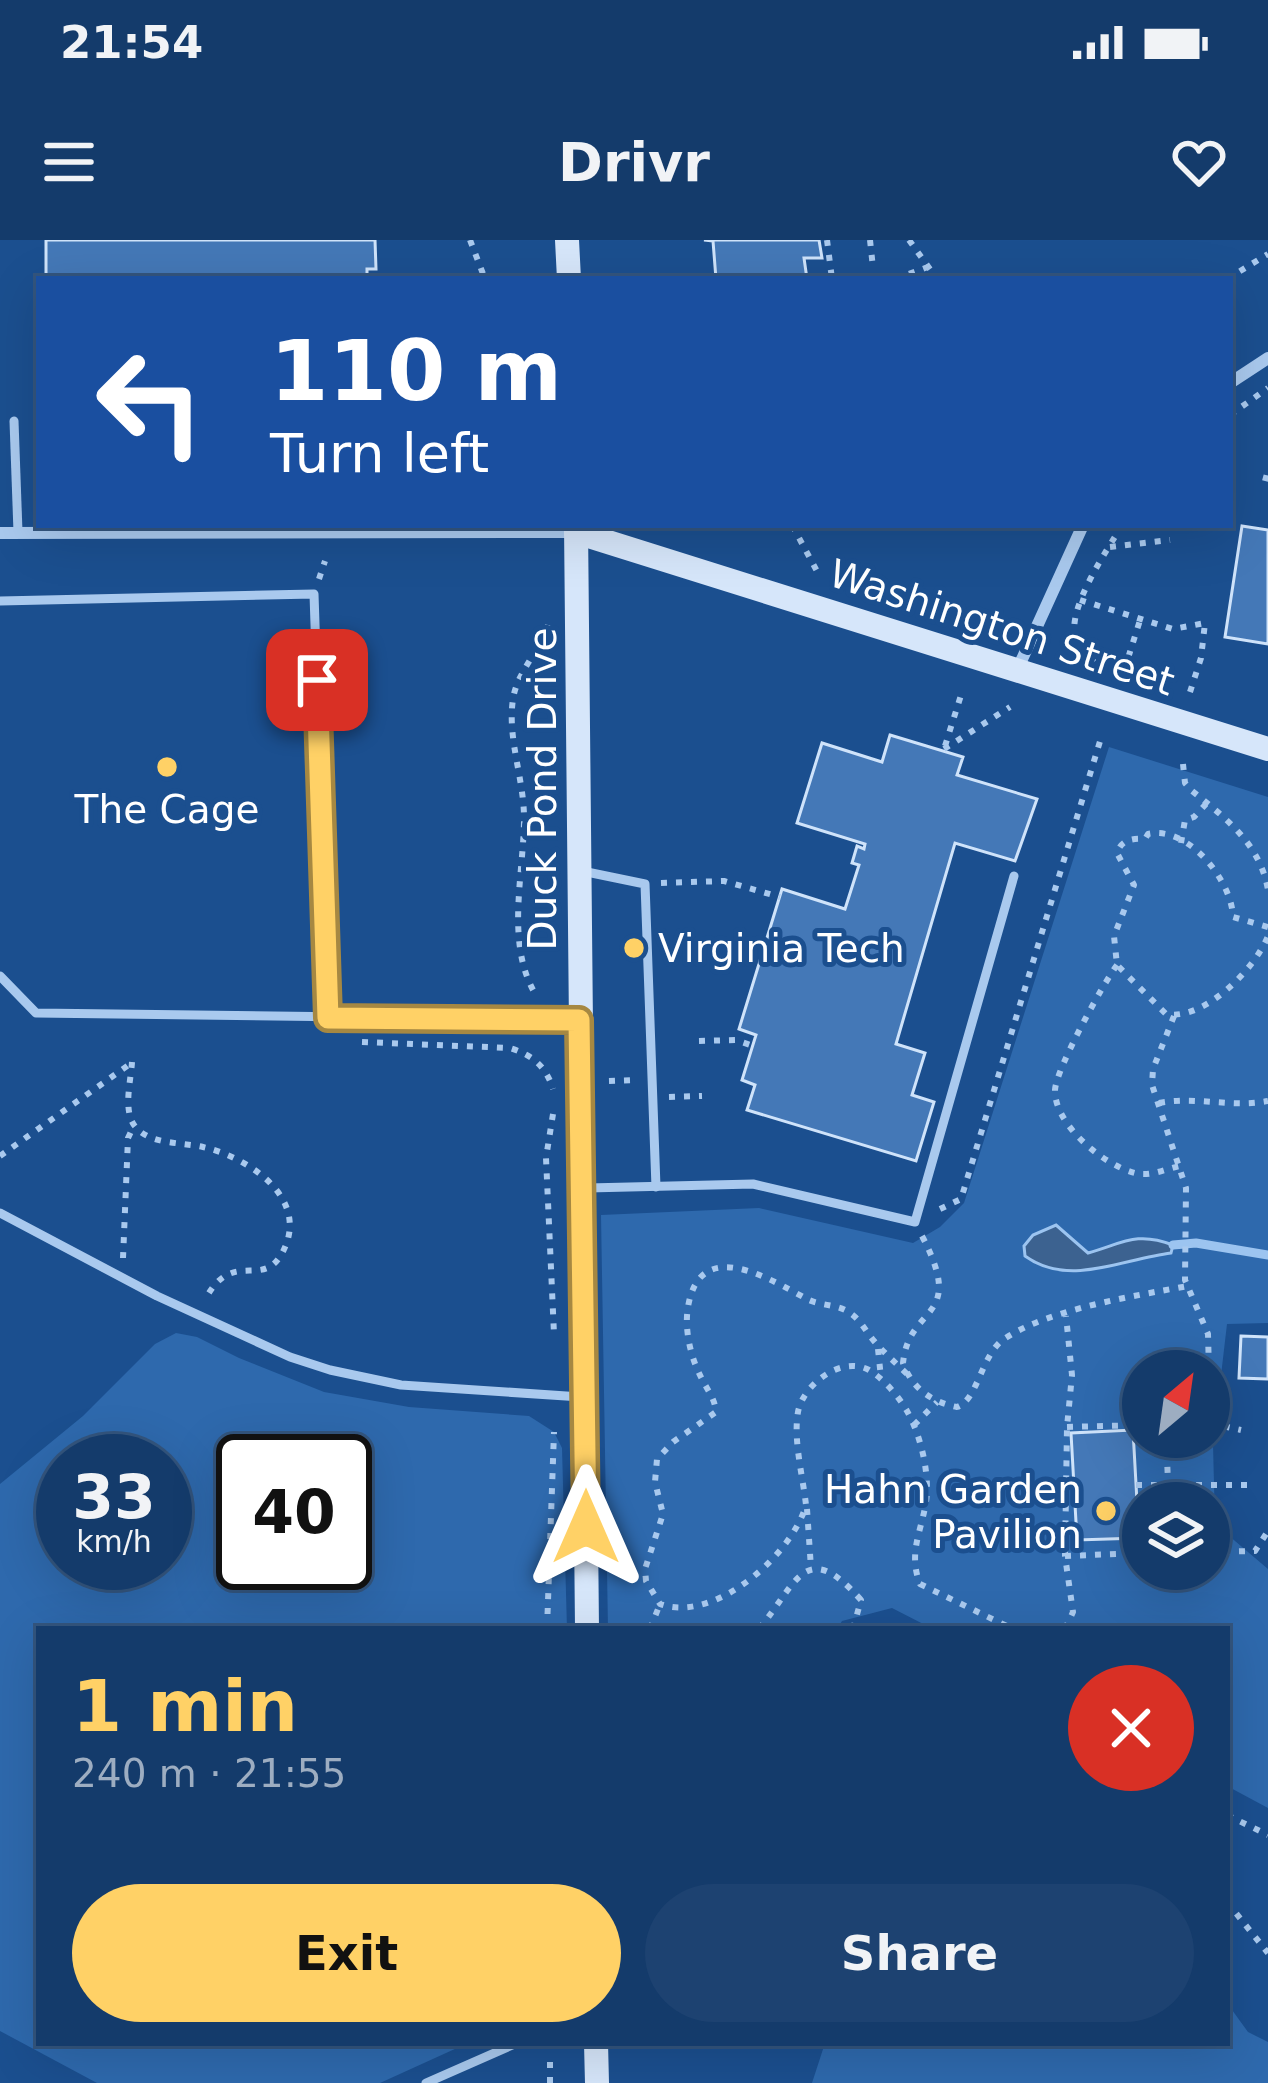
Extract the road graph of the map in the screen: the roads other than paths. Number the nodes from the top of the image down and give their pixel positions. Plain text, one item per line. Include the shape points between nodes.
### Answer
1 (567, 240) edge
2 (569, 276) edge
3 (1268, 358) edge
4 (1233, 381) edge
5 (14, 422) dead end
6 (576, 528) edge
7 (1082, 528) edge
8 (0, 532) edge
9 (18, 532) junction
10 (0, 601) edge
11 (1018, 668) junction
12 (1268, 749) edge
13 (577, 870) junction
14 (1014, 876) dead end
15 (0, 976) edge
16 (328, 1018) junction
17 (579, 1020) junction
18 (656, 1187) junction
19 (583, 1188) junction
20 (0, 1213) edge
21 (585, 1398) junction
22 (586, 1626) edge
23 (510, 2046) edge
24 (596, 2046) edge
25 (426, 2083) edge
26 (597, 2083) edge

1 - 2 street
3 - 4 street
5 - 9 lane
6 - 9 street, Washington Street
6 - 11 street, Washington Street
6 - 13 street, Duck Pond Drive
7 - 11 street
8 - 9 street, Washington Street
10 - 16 lane via 314,594
11 - 12 street, Washington Street
13 - 17 street, Duck Pond Drive
13 - 18 lane via 645,884
14 - 18 lane via 915,1222 753,1184
15 - 16 lane via 36,1013
16 - 17 lane
17 - 19 street, Duck Pond Drive
18 - 19 lane
19 - 21 street, Duck Pond Drive
20 - 21 lane via 122,1279 330,1370 400,1385
21 - 22 street, Duck Pond Drive
23 - 25 lane
24 - 26 street

